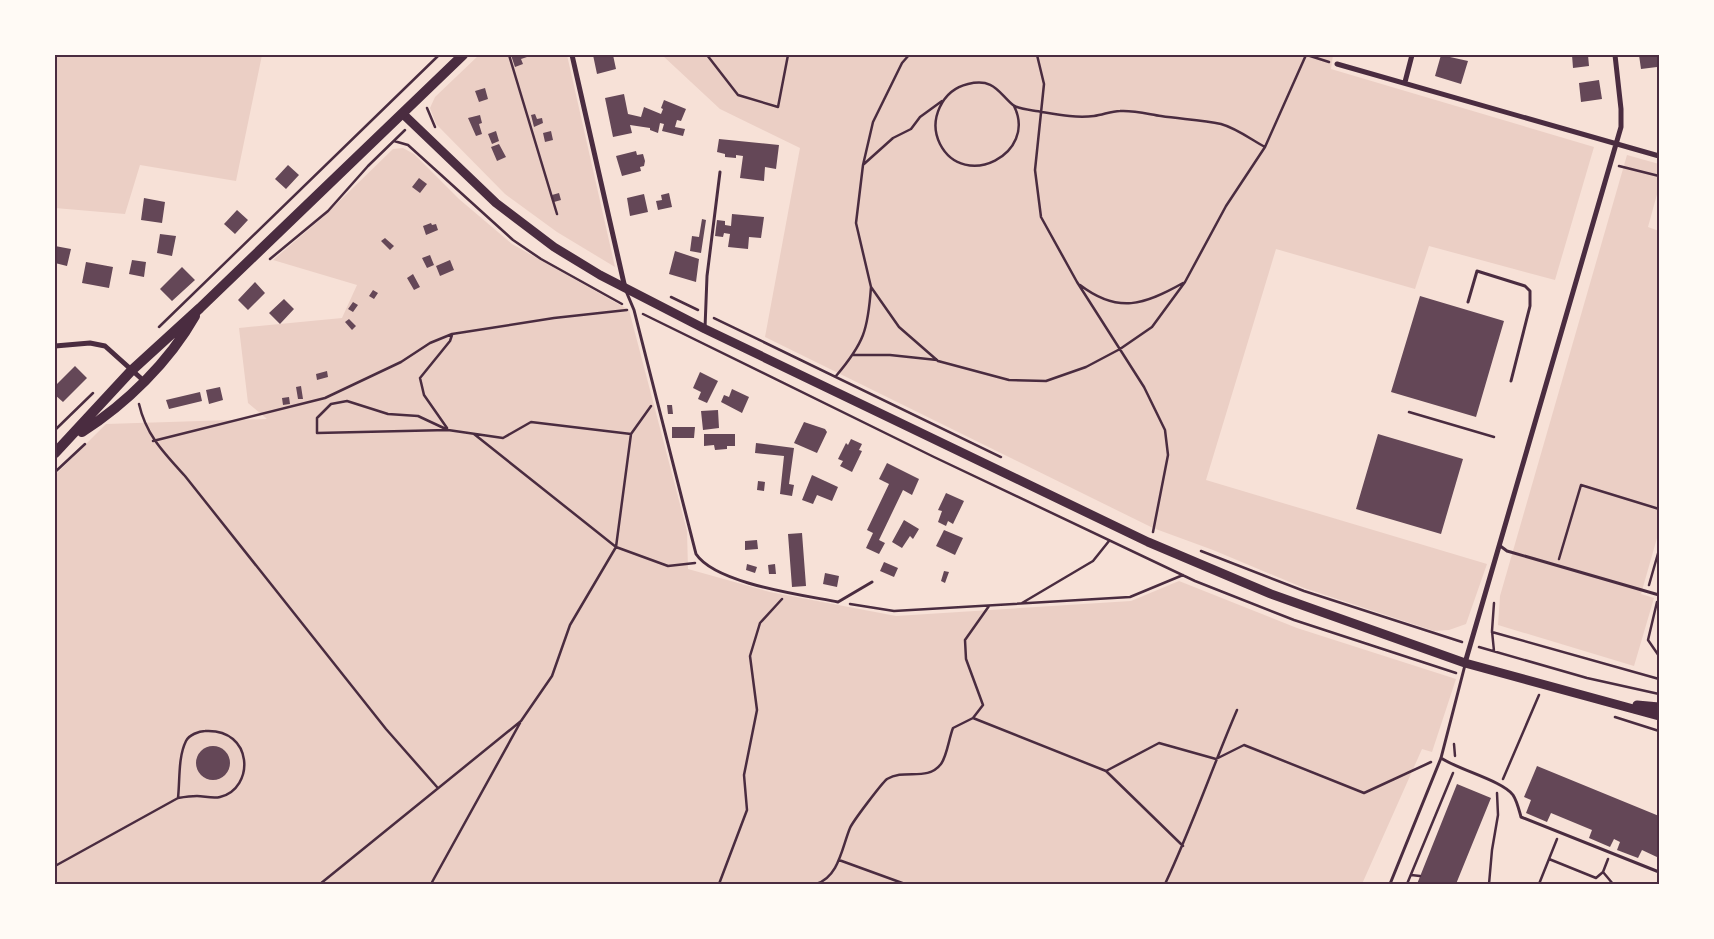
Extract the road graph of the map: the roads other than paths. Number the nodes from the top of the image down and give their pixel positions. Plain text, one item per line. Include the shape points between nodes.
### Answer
1 (462, 55) edge
2 (572, 55) edge
3 (1412, 55) edge
4 (1615, 55) edge
5 (1337, 64) road end
6 (1405, 82) junction
7 (403, 114) junction
8 (1616, 145) junction
9 (1659, 156) edge
10 (720, 172) dead end
11 (626, 290) junction
12 (1468, 302) dead end
13 (200, 308) junction
14 (705, 329) junction
15 (55, 346) edge
16 (131, 370) junction
17 (144, 381) junction
18 (1511, 381) dead end
19 (70, 439) junction
20 (55, 454) edge
21 (1499, 545) junction
22 (872, 582) dead end
23 (1659, 596) edge
24 (1465, 663) junction
25 (1605, 700) junction
26 (1659, 708) edge
27 (1659, 716) edge
28 (1441, 758) junction
29 (1659, 872) edge
30 (1390, 884) edge

1 - 7 main road
2 - 11 street
3 - 6 street
4 - 8 street via 1621,109
5 - 6 street
6 - 8 street
7 - 11 main road via 496,203 554,248
7 - 13 main road
8 - 9 street
8 - 21 street
10 - 14 lane via 707,276
11 - 14 main road
11 - 22 lane via 634,310 696,554 701,562 714,572 838,602
12 - 18 lane via 1477,271 1525,286 1530,291 1530,306
13 - 16 main road
13 - 17 main road via 181,341
14 - 24 main road via 1196,564 1339,620
15 - 16 street via 90,343 105,346
16 - 17 street
16 - 19 main road
17 - 19 main road via 99,421
19 - 20 main road
21 - 23 lane via 1508,551
21 - 24 street
24 - 25 main road
24 - 28 lane
25 - 26 main road
25 - 27 main road
28 - 29 lane via 1455,767 1501,784 1513,795 1522,817
28 - 30 lane

